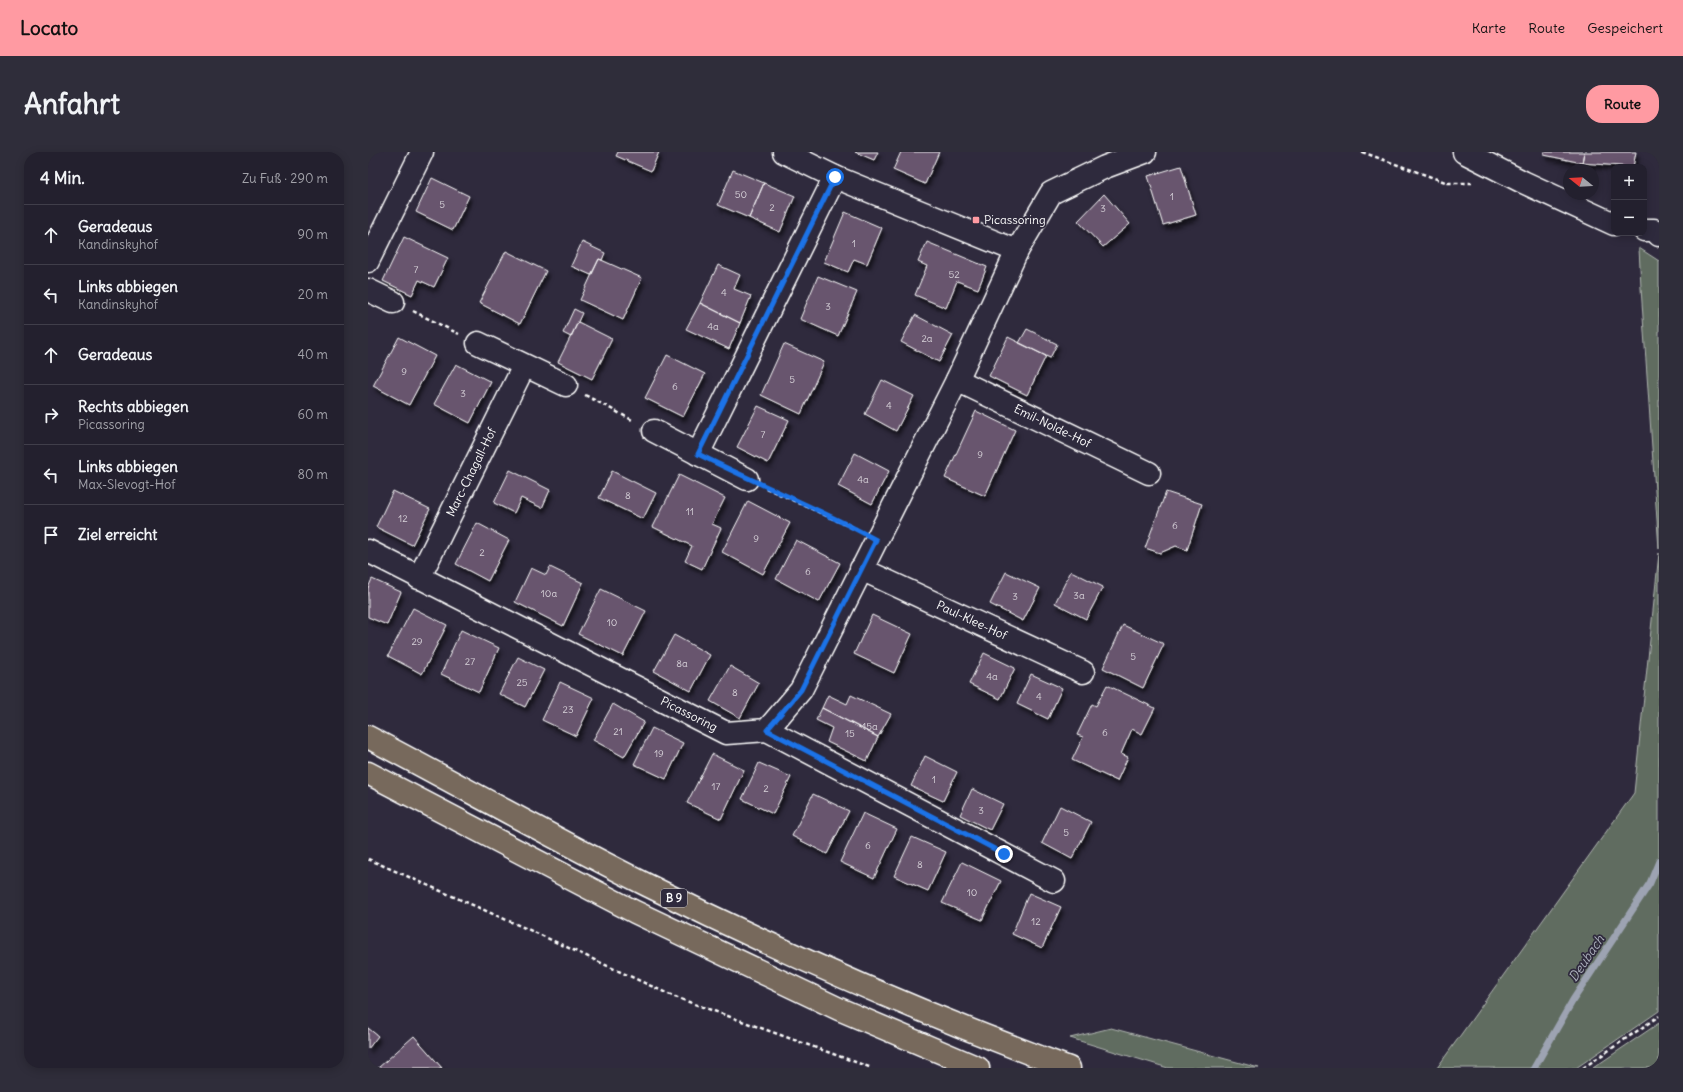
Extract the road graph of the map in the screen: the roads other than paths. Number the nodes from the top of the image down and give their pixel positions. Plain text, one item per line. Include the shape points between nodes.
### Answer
1 (422, 152) edge
2 (784, 152) edge
3 (1145, 152) edge
4 (1464, 152) edge
5 (835, 177) junction
6 (1611, 223) edge
7 (1017, 251) junction
8 (368, 261) edge
9 (368, 290) edge
10 (393, 302) road end
11 (478, 342) road end
12 (524, 366) junction
13 (957, 380) junction
14 (566, 385) road end
15 (654, 431) road end
16 (698, 454) junction
17 (1149, 472) dead end
18 (747, 479) road end
19 (368, 551) edge
20 (861, 569) junction
21 (419, 578) junction
22 (1083, 672) dead end
23 (767, 730) junction
24 (368, 737) edge
25 (368, 773) edge
26 (1054, 881) dead end
27 (978, 1068) edge
28 (1069, 1068) edge

1 - 8 street
2 - 5 street
3 - 7 street via 1105,167 1051,193
4 - 6 street
5 - 7 street
5 - 16 street
7 - 13 street
9 - 10 street
11 - 12 street
12 - 14 street
12 - 21 street, Marc-Chagall-Hof
13 - 17 street, Emil-Nolde-Hof
13 - 20 street
15 - 16 street
16 - 18 street
19 - 21 street, Picassoring
20 - 22 street, Paul-Klee-Hof
20 - 23 street via 801,690
21 - 23 street, Picassoring via 726,733
23 - 26 street
24 - 28 highway, B 9 via 647,885 842,977 990,1039
25 - 27 highway, B 9 via 635,912 839,1010

